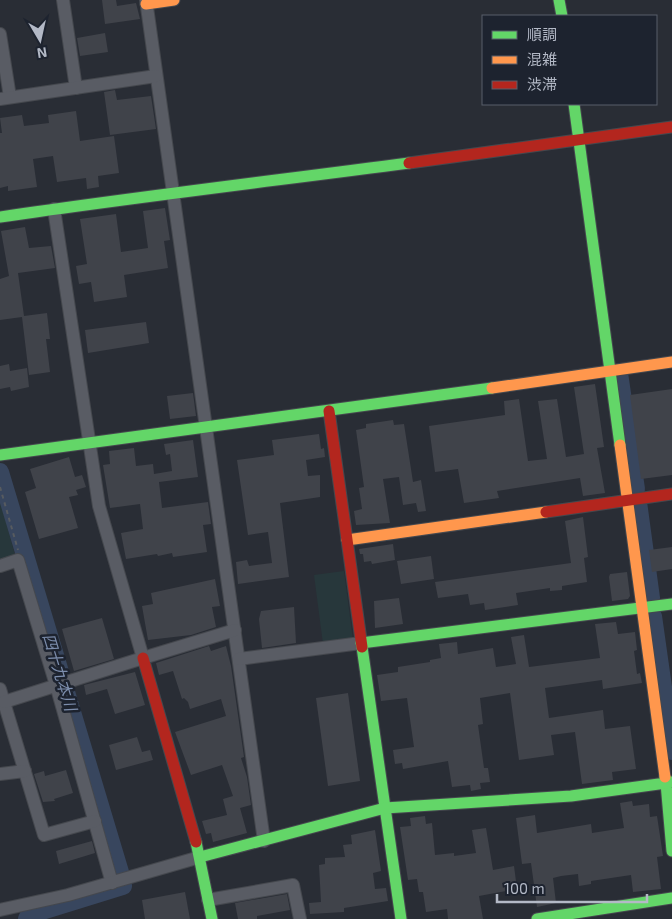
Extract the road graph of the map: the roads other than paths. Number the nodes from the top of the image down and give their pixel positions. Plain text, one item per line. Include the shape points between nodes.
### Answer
1 (63, 0) edge
2 (174, 0) edge
3 (560, 0) edge
4 (146, 2) edge
5 (562, 15) edge
6 (0, 34) edge
7 (156, 76) junction
8 (76, 88) junction
9 (5, 98) edge
10 (574, 105) edge
11 (672, 126) edge
12 (578, 139) junction
13 (173, 195) junction
14 (54, 209) junction
15 (0, 217) edge
16 (672, 362) edge
17 (609, 371) junction
18 (329, 411) junction
19 (205, 427) junction
20 (89, 443) junction
21 (0, 453) edge
22 (672, 494) edge
23 (627, 499) junction
24 (347, 540) junction
25 (0, 566) edge
26 (672, 604) edge
27 (642, 608) junction
28 (235, 630) junction
29 (361, 644) junction
30 (142, 658) junction
31 (239, 659) junction
32 (56, 685) junction
33 (0, 689) edge
34 (4, 702) junction
35 (25, 772) junction
36 (0, 774) edge
37 (669, 782) edge
38 (384, 808) junction
39 (95, 821) junction
40 (264, 841) junction
41 (672, 851) edge
42 (200, 857) junction
43 (112, 883) junction
44 (672, 898) edge
45 (208, 900) junction
46 (0, 910) edge
47 (212, 919) edge
48 (300, 919) edge
49 (401, 919) edge
50 (537, 919) edge

1 - 8 street
2 - 4 street
3 - 5 street
4 - 7 street
6 - 9 street
7 - 8 street
7 - 13 street
8 - 9 street
10 - 12 street
11 - 12 street
12 - 13 street
12 - 17 street
13 - 14 street
13 - 19 street
14 - 15 street
14 - 20 street
16 - 17 street
17 - 18 street
17 - 23 street
18 - 19 street
18 - 24 street
19 - 20 street
19 - 28 street
20 - 21 street
20 - 30 street via 98,506
22 - 23 street
23 - 24 street
23 - 27 street
24 - 29 street
25 - 32 street via 18,560
26 - 27 street
27 - 29 street
27 - 37 street
28 - 30 street
28 - 31 street
29 - 31 street
29 - 38 street
30 - 32 street
30 - 42 street
31 - 40 street
32 - 34 street
32 - 39 street
33 - 34 street
34 - 35 street
35 - 36 street
35 - 39 street via 44,835
37 - 38 street via 571,796
37 - 41 street via 666,812
38 - 40 street
38 - 49 street
39 - 43 street
40 - 42 street
42 - 43 street
42 - 45 street
43 - 46 street
44 - 50 street
45 - 47 street
45 - 48 street via 292,885

